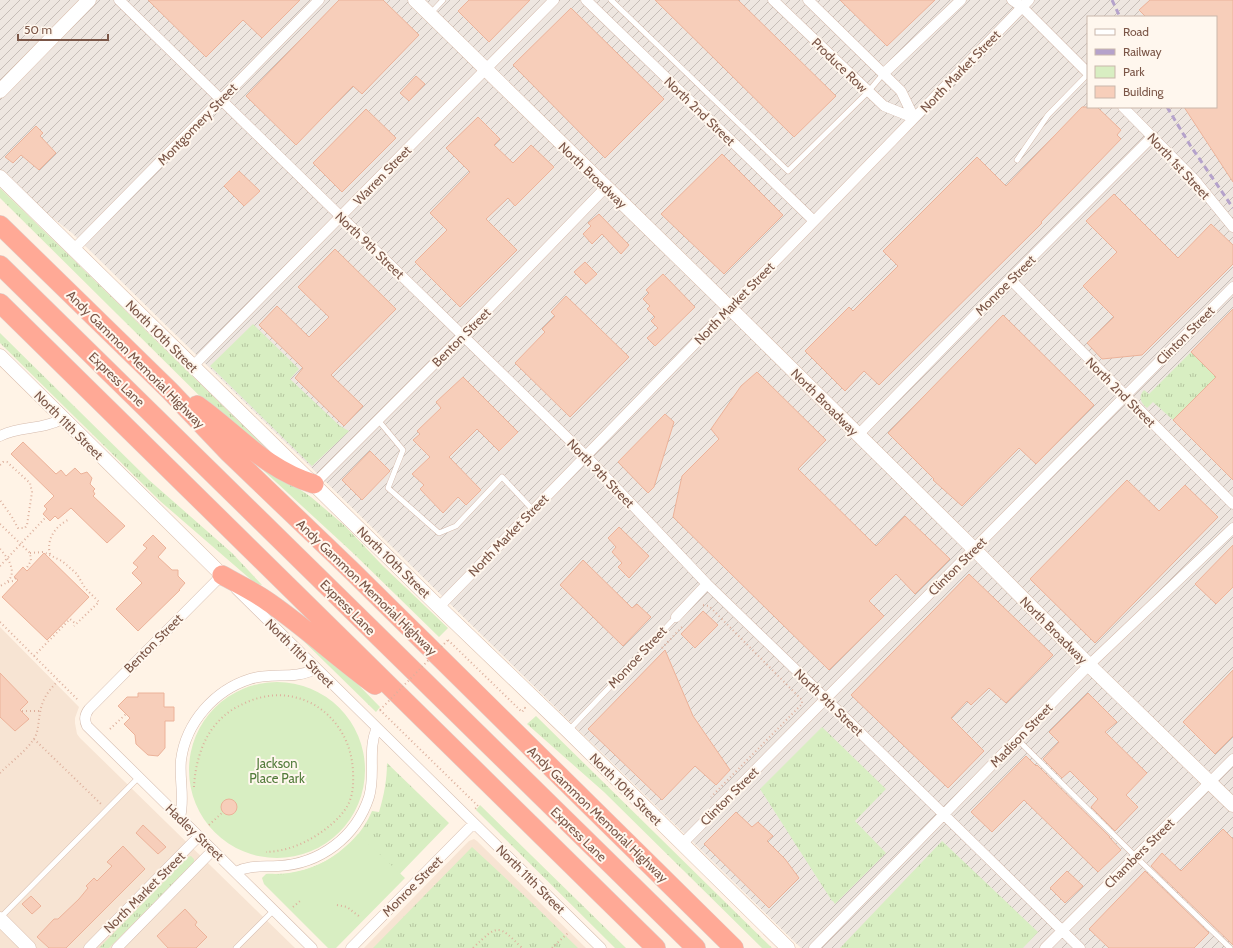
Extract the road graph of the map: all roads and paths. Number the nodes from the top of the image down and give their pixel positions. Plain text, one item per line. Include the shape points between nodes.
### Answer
1 (89, 0) edge
2 (119, 0) edge
3 (319, 0) edge
4 (415, 0) edge
5 (443, 0) edge
6 (554, 0) edge
7 (586, 0) edge
8 (611, 0) edge
9 (773, 0) edge
10 (808, 0) edge
11 (961, 0) edge
12 (1012, 0) edge
13 (1026, 4) edge
14 (429, 14) junction
15 (486, 69) junction
16 (1087, 73) edge
17 (883, 74) junction
18 (1087, 75) edge
19 (0, 91) edge
20 (868, 92) junction
21 (221, 100) junction
22 (1124, 108) edge
23 (914, 118) junction
24 (1152, 136) junction
25 (1017, 160) dead end
26 (0, 177) edge
27 (606, 187) junction
28 (341, 217) junction
29 (814, 221) junction
30 (0, 225) edge
31 (1233, 226) edge
32 (74, 249) junction
33 (0, 265) edge
34 (1010, 279) junction
35 (1233, 287) edge
36 (0, 303) edge
37 (730, 308) junction
38 (462, 336) junction
39 (0, 356) edge
40 (193, 366) junction
41 (170, 391) junction
42 (1125, 396) junction
43 (62, 419) junction
44 (378, 420) junction
45 (858, 435) junction
46 (0, 436) edge
47 (586, 456) junction
48 (0, 465) edge
49 (314, 484) junction
50 (0, 500) edge
51 (1233, 504) edge
52 (533, 510) junction
53 (46, 517) dead end
54 (70, 519) dead end
55 (0, 524) edge
56 (1233, 528) edge
57 (20, 543) junction
58 (0, 549) edge
59 (974, 549) junction
60 (30, 553) junction
61 (50, 554) junction
62 (7, 557) junction
63 (0, 566) edge
64 (26, 569) dead end
65 (222, 575) junction
66 (16, 578) dead end
67 (8, 582) junction
68 (707, 584) junction
69 (0, 586) edge
70 (702, 605) dead end
71 (439, 607) junction
72 (676, 617) joint
73 (0, 622) edge
74 (684, 625) dead end
75 (662, 648) dead end
76 (34, 656) junction
77 (1089, 665) junction
78 (315, 669) junction
79 (58, 681) junction
80 (826, 699) junction
81 (79, 701) dead end
82 (519, 703) dead end
83 (412, 707) junction
84 (22, 711) dead end
85 (40, 711) junction
86 (86, 713) joint
87 (126, 714) dead end
88 (377, 728) junction
89 (110, 729) dead end
90 (568, 731) junction
91 (34, 739) junction
92 (1016, 739) junction
93 (1233, 759) edge
94 (0, 773) edge
95 (139, 777) junction
96 (1210, 782) junction
97 (193, 792) dead end
98 (711, 797) dead end
99 (1233, 805) edge
100 (475, 809) dead end
101 (108, 810) junction
102 (223, 812) dead end
103 (944, 815) junction
104 (180, 817) junction
105 (474, 823) junction
106 (209, 825) dead end
107 (199, 836) junction
108 (682, 844) junction
109 (213, 850) junction
110 (266, 852) dead end
111 (1136, 857) junction
112 (236, 872) junction
113 (300, 901) dead end
114 (337, 906) dead end
115 (293, 907) dead end
116 (274, 910) junction
117 (360, 917) dead end
118 (0, 919) edge
119 (576, 924) junction
120 (1062, 931) junction
121 (29, 948) edge
122 (89, 948) edge
123 (117, 948) edge
124 (236, 948) edge
125 (312, 948) edge
126 (351, 948) edge
127 (473, 948) edge
128 (522, 948) edge
129 (552, 948) edge
130 (601, 948) edge
131 (656, 948) edge
132 (696, 948) edge
133 (734, 948) edge
134 (788, 948) edge
135 (814, 948) edge
136 (1046, 948) edge
137 (1080, 948) edge
138 (1230, 948) edge

1 - 19 street
2 - 21 street, North 9th Street
3 - 21 street, Montgomery Street
4 - 14 street, North Broadway
5 - 14 lane
6 - 15 street, Warren Street
7 - 29 street, North 2nd Street
8 - 20 lane via 788,170
9 - 20 street, Produce Row
10 - 17 street
11 - 17 street
12 - 13 street
13 - 16 street
13 - 23 street, North Market Street
14 - 15 street, North Broadway
15 - 27 street, North Broadway
15 - 28 street, Warren Street
17 - 20 lane
17 - 23 street via 901,91
18 - 25 lane via 1048,116
20 - 23 street, Produce Row via 884,106
21 - 28 street, North 9th Street
21 - 32 street, Montgomery Street
22 - 24 street, North 1st Street
23 - 29 street, North Market Street
24 - 31 street, North 1st Street via 1194,179
24 - 34 street, Monroe Street
26 - 32 street, North 10th Street
27 - 37 street, North Broadway
27 - 38 street, Benton Street
28 - 38 street, North 9th Street
28 - 40 street, Warren Street
29 - 37 street, North Market Street
30 - 41 highway, Andy Gammon Memorial Highway
32 - 40 street, North 10th Street
33 - 132 highway, Express Lane
34 - 42 street, North 2nd Street
34 - 45 street, Monroe Street
35 - 42 street, Clinton Street
36 - 83 highway
37 - 45 street, North Broadway
37 - 47 street, North Market Street
38 - 44 street, Benton Street
38 - 47 street, North 9th Street
39 - 43 street, North 11th Street
40 - 49 street, North 10th Street
41 - 49 highway via 209,414 273,466 288,475
41 - 133 highway, Andy Gammon Memorial Highway via 229,453
42 - 51 street, North 2nd Street
42 - 59 street, Clinton Street
43 - 46 street
43 - 65 street, North 11th Street
44 - 49 street, Benton Street
44 - 52 lane via 403,450 388,488 439,533 456,526 502,477
45 - 59 street, North Broadway
47 - 52 street, North Market Street
47 - 68 street, North 9th Street
48 - 50 path via 7,462 30,483 32,492 25,528 18,528
49 - 71 street, North 10th Street
52 - 71 street, North Market Street
53 - 57 path
54 - 61 path via 60,525 50,540
55 - 57 path
56 - 77 street, Madison Street
57 - 60 path
57 - 62 path
58 - 62 path
59 - 77 street, North Broadway
59 - 80 street, Clinton Street
60 - 61 path
60 - 64 path via 31,561
61 - 76 path via 77,574 85,588 99,602 75,625 70,619
62 - 63 path
62 - 67 path via 12,570
65 - 78 street, North 11th Street
65 - 83 highway via 269,602 363,676
65 - 86 street, Benton Street
66 - 67 path
67 - 69 path
68 - 72 street, Monroe Street
68 - 80 street, North 9th Street
70 - 98 path via 709,606 802,700 802,704
71 - 90 street, North 10th Street
72 - 90 lane, Monroe Street
73 - 76 path
74 - 75 path
76 - 79 path
77 - 92 street, Madison Street
77 - 96 street, North Broadway
78 - 88 street, North 11th Street
78 - 104 street via 298,675 273,675 239,682 224,691 198,716 190,730 181,760
79 - 81 path
79 - 85 path via 49,690
80 - 103 street, North 9th Street
80 - 108 street, Clinton Street
82 - 100 path, bridge via 525,708 522,712 448,640 380,710 478,806
83 - 131 highway
84 - 85 path
85 - 91 path
86 - 95 street, Hadley Street via 87,726
87 - 89 path
88 - 105 street, North 11th Street
88 - 112 street via 372,742 370,795 364,812 343,839 328,851 296,864 250,867
90 - 108 street, North 10th Street
91 - 94 path
91 - 101 path
92 - 103 street, Madison Street
92 - 111 lane
93 - 96 street, Chambers Street
95 - 101 lane
95 - 104 street, Hadley Street
96 - 99 street, North Broadway
96 - 111 street, Chambers Street
97 - 110 path via 195,770 206,743 217,723 235,708 261,696 273,694 307,701 327,714 341,731 350,754 353,778 351,800 338,818 306,843
101 - 118 lane
102 - 106 path
103 - 120 street, North 9th Street
103 - 135 street, Madison Street
104 - 107 street, Hadley Street
105 - 119 street, North 11th Street
105 - 126 street, Monroe Street
107 - 109 street, Hadley Street
107 - 122 street, North Market Street
108 - 134 street, North 10th Street
109 - 112 street, Hadley Street
109 - 123 street, North Market Street
111 - 120 street, Chambers Street
111 - 138 lane
112 - 116 street, Hadley Street
113 - 115 path
114 - 117 path via 347,907
116 - 124 lane
116 - 125 street, Hadley Street
118 - 121 street
119 - 129 path
119 - 130 street, North 11th Street
120 - 136 street, Chambers Street
120 - 137 street, North 9th Street
127 - 128 path via 492,931 500,929

